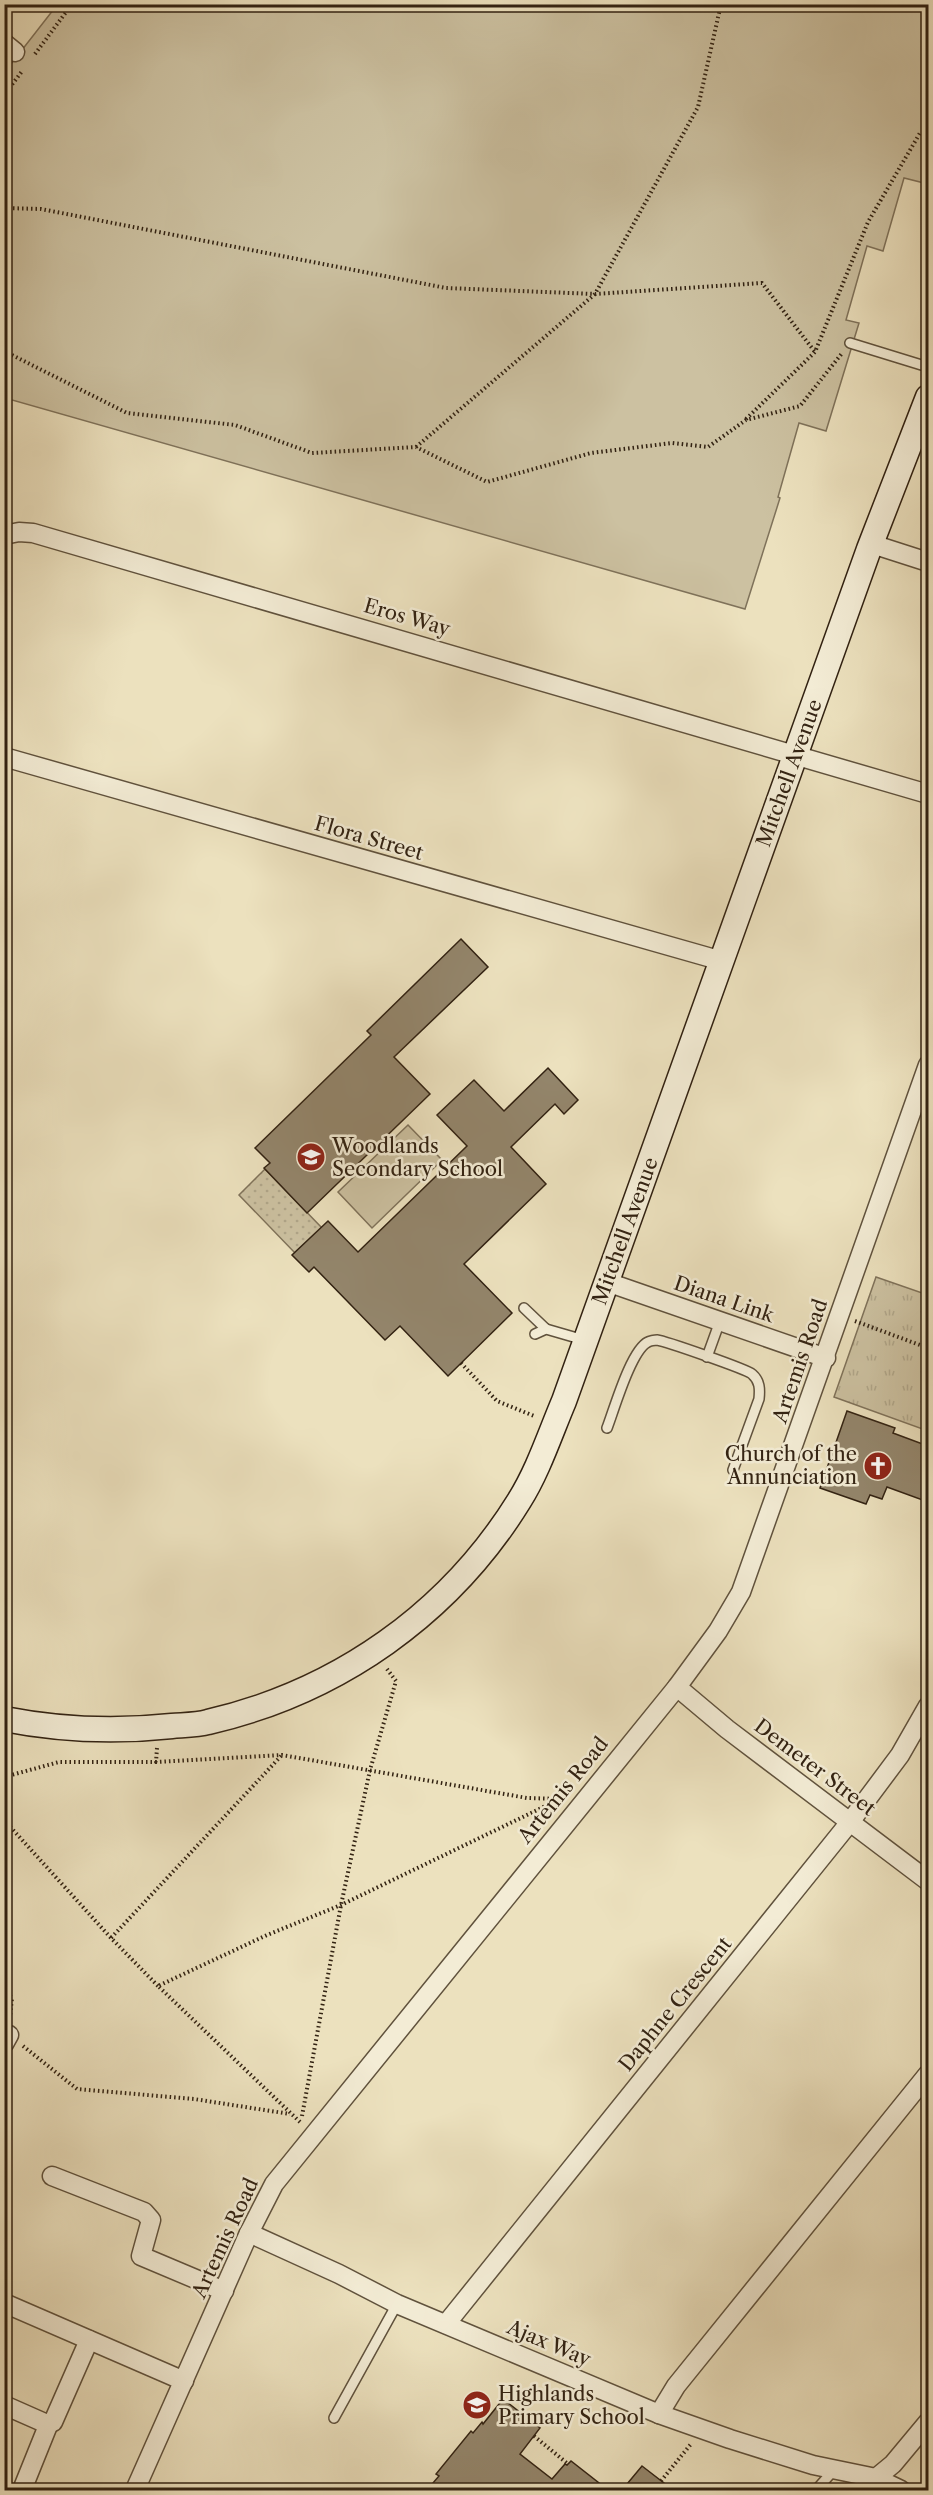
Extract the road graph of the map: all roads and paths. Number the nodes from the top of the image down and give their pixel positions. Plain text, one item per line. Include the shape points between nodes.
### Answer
1 (72, 4) edge
2 (721, 4) edge
3 (17, 51) edge
4 (25, 68) dead end
5 (4, 95) edge
6 (928, 130) edge
7 (4, 208) edge
8 (595, 294) junction
9 (850, 343) joint
10 (4, 351) edge
11 (814, 352) junction
12 (928, 367) edge
13 (928, 397) edge
14 (746, 420) junction
15 (416, 447) junction
16 (4, 534) edge
17 (872, 544) junction
18 (928, 562) edge
19 (795, 754) junction
20 (4, 757) edge
21 (928, 794) edge
22 (722, 961) junction
23 (928, 1065) edge
24 (607, 1282) junction
25 (524, 1308) dead end
26 (720, 1321) junction
27 (858, 1323) dead end
28 (546, 1329) junction
29 (535, 1334) dead end
30 (586, 1340) junction
31 (928, 1348) edge
32 (707, 1357) junction
33 (826, 1358) junction
34 (461, 1363) dead end
35 (555, 1424) junction
36 (607, 1428) dead end
37 (733, 1470) dead end
38 (375, 1652) junction
39 (677, 1687) junction
40 (928, 1706) edge
41 (4, 1719) edge
42 (157, 1728) junction
43 (282, 1755) junction
44 (156, 1762) junction
45 (370, 1770) junction
46 (4, 1777) edge
47 (4, 1820) edge
48 (850, 1822) junction
49 (928, 1881) edge
50 (341, 1905) junction
51 (111, 1938) junction
52 (158, 1986) junction
53 (4, 1989) edge
54 (7, 2040) edge
55 (928, 2074) edge
56 (291, 2114) junction
57 (52, 2176) dead end
58 (249, 2234) junction
59 (224, 2291) junction
60 (4, 2303) edge
61 (397, 2304) junction
62 (446, 2324) junction
63 (89, 2340) junction
64 (184, 2381) junction
65 (4, 2405) edge
66 (660, 2414) junction
67 (334, 2418) dead end
68 (928, 2422) edge
69 (49, 2423) junction
70 (534, 2436) dead end
71 (695, 2440) dead end
72 (568, 2464) dead end
73 (834, 2470) junction
74 (876, 2478) junction
75 (661, 2481) dead end
76 (22, 2490) edge
77 (135, 2490) edge
78 (816, 2490) edge
79 (901, 2490) edge

1 - 3 path
2 - 8 path via 698,107
4 - 5 path
6 - 11 path via 920,133 868,222
7 - 8 path via 41,208 446,288
8 - 11 path via 762,283
8 - 15 path
9 - 12 lane
9 - 14 path via 800,406
10 - 15 path via 127,413 235,425 312,453
11 - 14 path
13 - 17 street, Mitchell Avenue
14 - 15 path via 708,447 672,443 591,453 487,482
16 - 19 street, Eros Way via 33,533
17 - 18 street
17 - 19 street, Mitchell Avenue
19 - 21 street
19 - 22 street, Mitchell Avenue
20 - 22 street, Flora Street
22 - 24 street, Mitchell Avenue
23 - 33 street, Artemis Road
24 - 26 street, Diana Link
24 - 30 street, Mitchell Avenue
25 - 28 lane
26 - 32 lane
26 - 33 street, Diana Link
27 - 31 path
28 - 29 lane
28 - 30 lane
30 - 35 street, Mitchell Avenue
32 - 36 lane via 656,1340 646,1342 632,1363
32 - 37 lane via 750,1372 760,1388
33 - 39 street, Artemis Road via 741,1592
34 - 35 path via 497,1401
35 - 38 street, Mitchell Avenue via 520,1499 461,1579
38 - 42 street, Mitchell Avenue via 285,1699 207,1723
38 - 45 path via 396,1681
39 - 48 street, Demeter Street
39 - 58 street, Artemis Road via 290,2162 274,2184
40 - 48 street, Daphne Crescent via 900,1755
41 - 42 street, Mitchell Avenue via 90,1730
42 - 44 path
43 - 44 path
43 - 45 path
43 - 51 path
44 - 46 path via 59,1762
45 - 50 path
45 - 50 path via 527,1798 560,1799
47 - 51 path
48 - 49 street, Demeter Street
48 - 62 street, Daphne Crescent
50 - 52 path
50 - 56 path via 301,2123
51 - 52 path
52 - 56 path
53 - 54 path via 12,1998
54 - 56 path via 77,2089
55 - 66 street via 676,2386
57 - 59 street via 144,2212 152,2220 141,2256
58 - 59 street, Artemis Road
58 - 61 street, Ajax Way
59 - 64 street, Artemis Road
60 - 63 street
61 - 62 street, Ajax Way
61 - 67 lane
62 - 66 street, Ajax Way
63 - 64 street
63 - 69 street via 56,2419
64 - 77 street, Artemis Road
65 - 69 street
66 - 73 street, Ajax Way
68 - 74 street
69 - 76 street
70 - 72 path
71 - 75 path
73 - 74 street, Ajax Way
73 - 78 lane
74 - 79 street, Ajax Way

